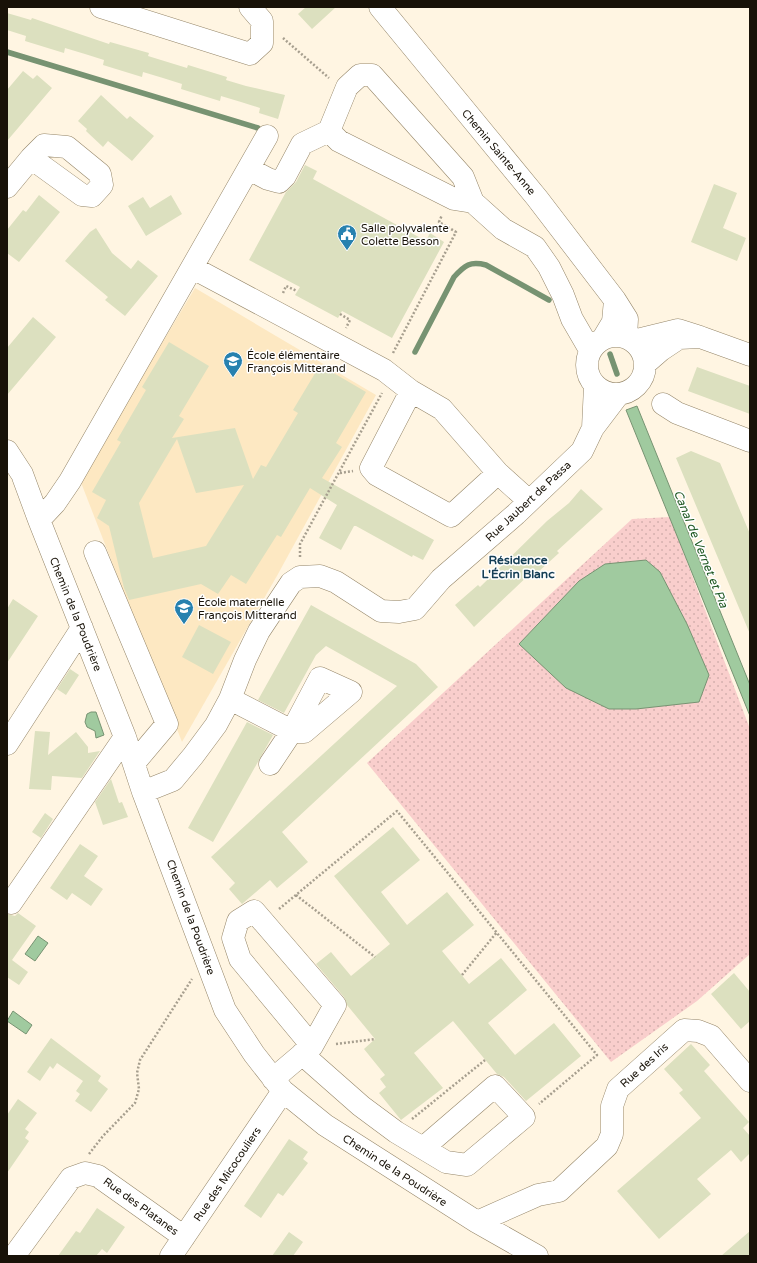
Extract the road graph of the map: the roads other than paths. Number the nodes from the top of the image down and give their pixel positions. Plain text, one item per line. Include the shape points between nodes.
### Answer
1 (380, 7) edge
2 (107, 8) edge
3 (256, 14) edge
4 (329, 131) junction
5 (267, 136) dead end
6 (31, 158) dead end
7 (249, 170) junction
8 (7, 187) edge
9 (473, 202) junction
10 (192, 268) junction
11 (615, 300) junction
12 (700, 337) junction
13 (630, 339) junction
14 (597, 343) junction
15 (750, 355) edge
16 (645, 370) junction
17 (595, 386) junction
18 (411, 391) junction
19 (623, 393) junction
20 (663, 404) junction
21 (593, 428) junction
22 (746, 440) edge
23 (8, 454) edge
24 (750, 458) edge
25 (498, 473) junction
26 (529, 501) junction
27 (39, 520) junction
28 (95, 552) dead end
29 (82, 628) junction
30 (230, 699) junction
31 (125, 737) junction
32 (7, 744) edge
33 (135, 762) junction
34 (270, 764) dead end
35 (143, 792) junction
36 (11, 903) dead end
37 (307, 1050) junction
38 (750, 1081) edge
39 (278, 1085) junction
40 (423, 1148) junction
41 (511, 1208) junction
42 (477, 1222) junction
43 (184, 1237) junction
44 (504, 1238) junction
45 (14, 1256) edge
46 (171, 1256) edge
47 (536, 1256) edge

1 - 11 street, Chemin Sainte-Anne via 537,198
2 - 3 street via 250,54 262,44
4 - 7 street via 302,144 285,176 279,182
4 - 9 street via 339,141 450,196
4 - 9 street via 347,87 360,75 372,75 463,177
5 - 7 street
6 - 8 street
7 - 10 street
9 - 14 street via 502,228 535,248 549,267 572,319
10 - 18 street via 390,365
10 - 27 street via 70,481
11 - 13 street, Chemin Sainte-Anne via 627,319
11 - 14 street via 613,322
12 - 13 street via 678,330
12 - 15 street
12 - 16 street via 679,338 661,350
13 - 14 street via 615,335
13 - 16 street via 642,350
14 - 17 street via 586,369
16 - 19 street via 638,385
16 - 20 street
17 - 19 street via 606,393
17 - 21 street, Rue Jaubert de Passa
18 - 25 street via 442,409
18 - 25 street via 371,468 377,475 451,516
19 - 20 street
19 - 21 street, Rue Jaubert de Passa
20 - 22 street via 677,413
21 - 26 street, Rue Jaubert de Passa via 582,451
22 - 24 street
23 - 27 street, Chemin de la Poudrière via 22,474
25 - 26 street
26 - 30 street, Rue Jaubert de Passa via 441,580 415,608 399,612 381,611 331,580 320,576 300,576 291,583 259,631
27 - 29 street, Chemin de la Poudrière
28 - 33 street via 167,724
29 - 31 street, Chemin de la Poudrière
29 - 32 street
30 - 34 street via 292,732
30 - 35 street via 216,725 173,780
31 - 33 street, Chemin de la Poudrière
31 - 36 street
33 - 35 street, Chemin de la Poudrière
35 - 39 street, Chemin de la Poudrière via 225,1010
37 - 37 street, Rue des Micocouliers via 335,1005 254,911 238,921 233,938 240,959
37 - 39 street, Rue des Micocouliers
37 - 40 street via 360,1106
38 - 41 street, Rue des Iris via 711,1036 698,1031 684,1030 618,1088 612,1106 612,1134 607,1146 558,1191 538,1195
39 - 42 street, Chemin de la Poudrière via 325,1125
39 - 43 street, Rue des Micocouliers
40 - 40 street via 446,1162 467,1164 524,1117 495,1086
41 - 42 street
41 - 44 street
42 - 44 street, Chemin de la Poudrière
43 - 45 street, Rue des Platanes via 98,1176 85,1173 71,1178
43 - 46 street, Rue des Micocouliers
44 - 47 street, Chemin de la Poudrière

